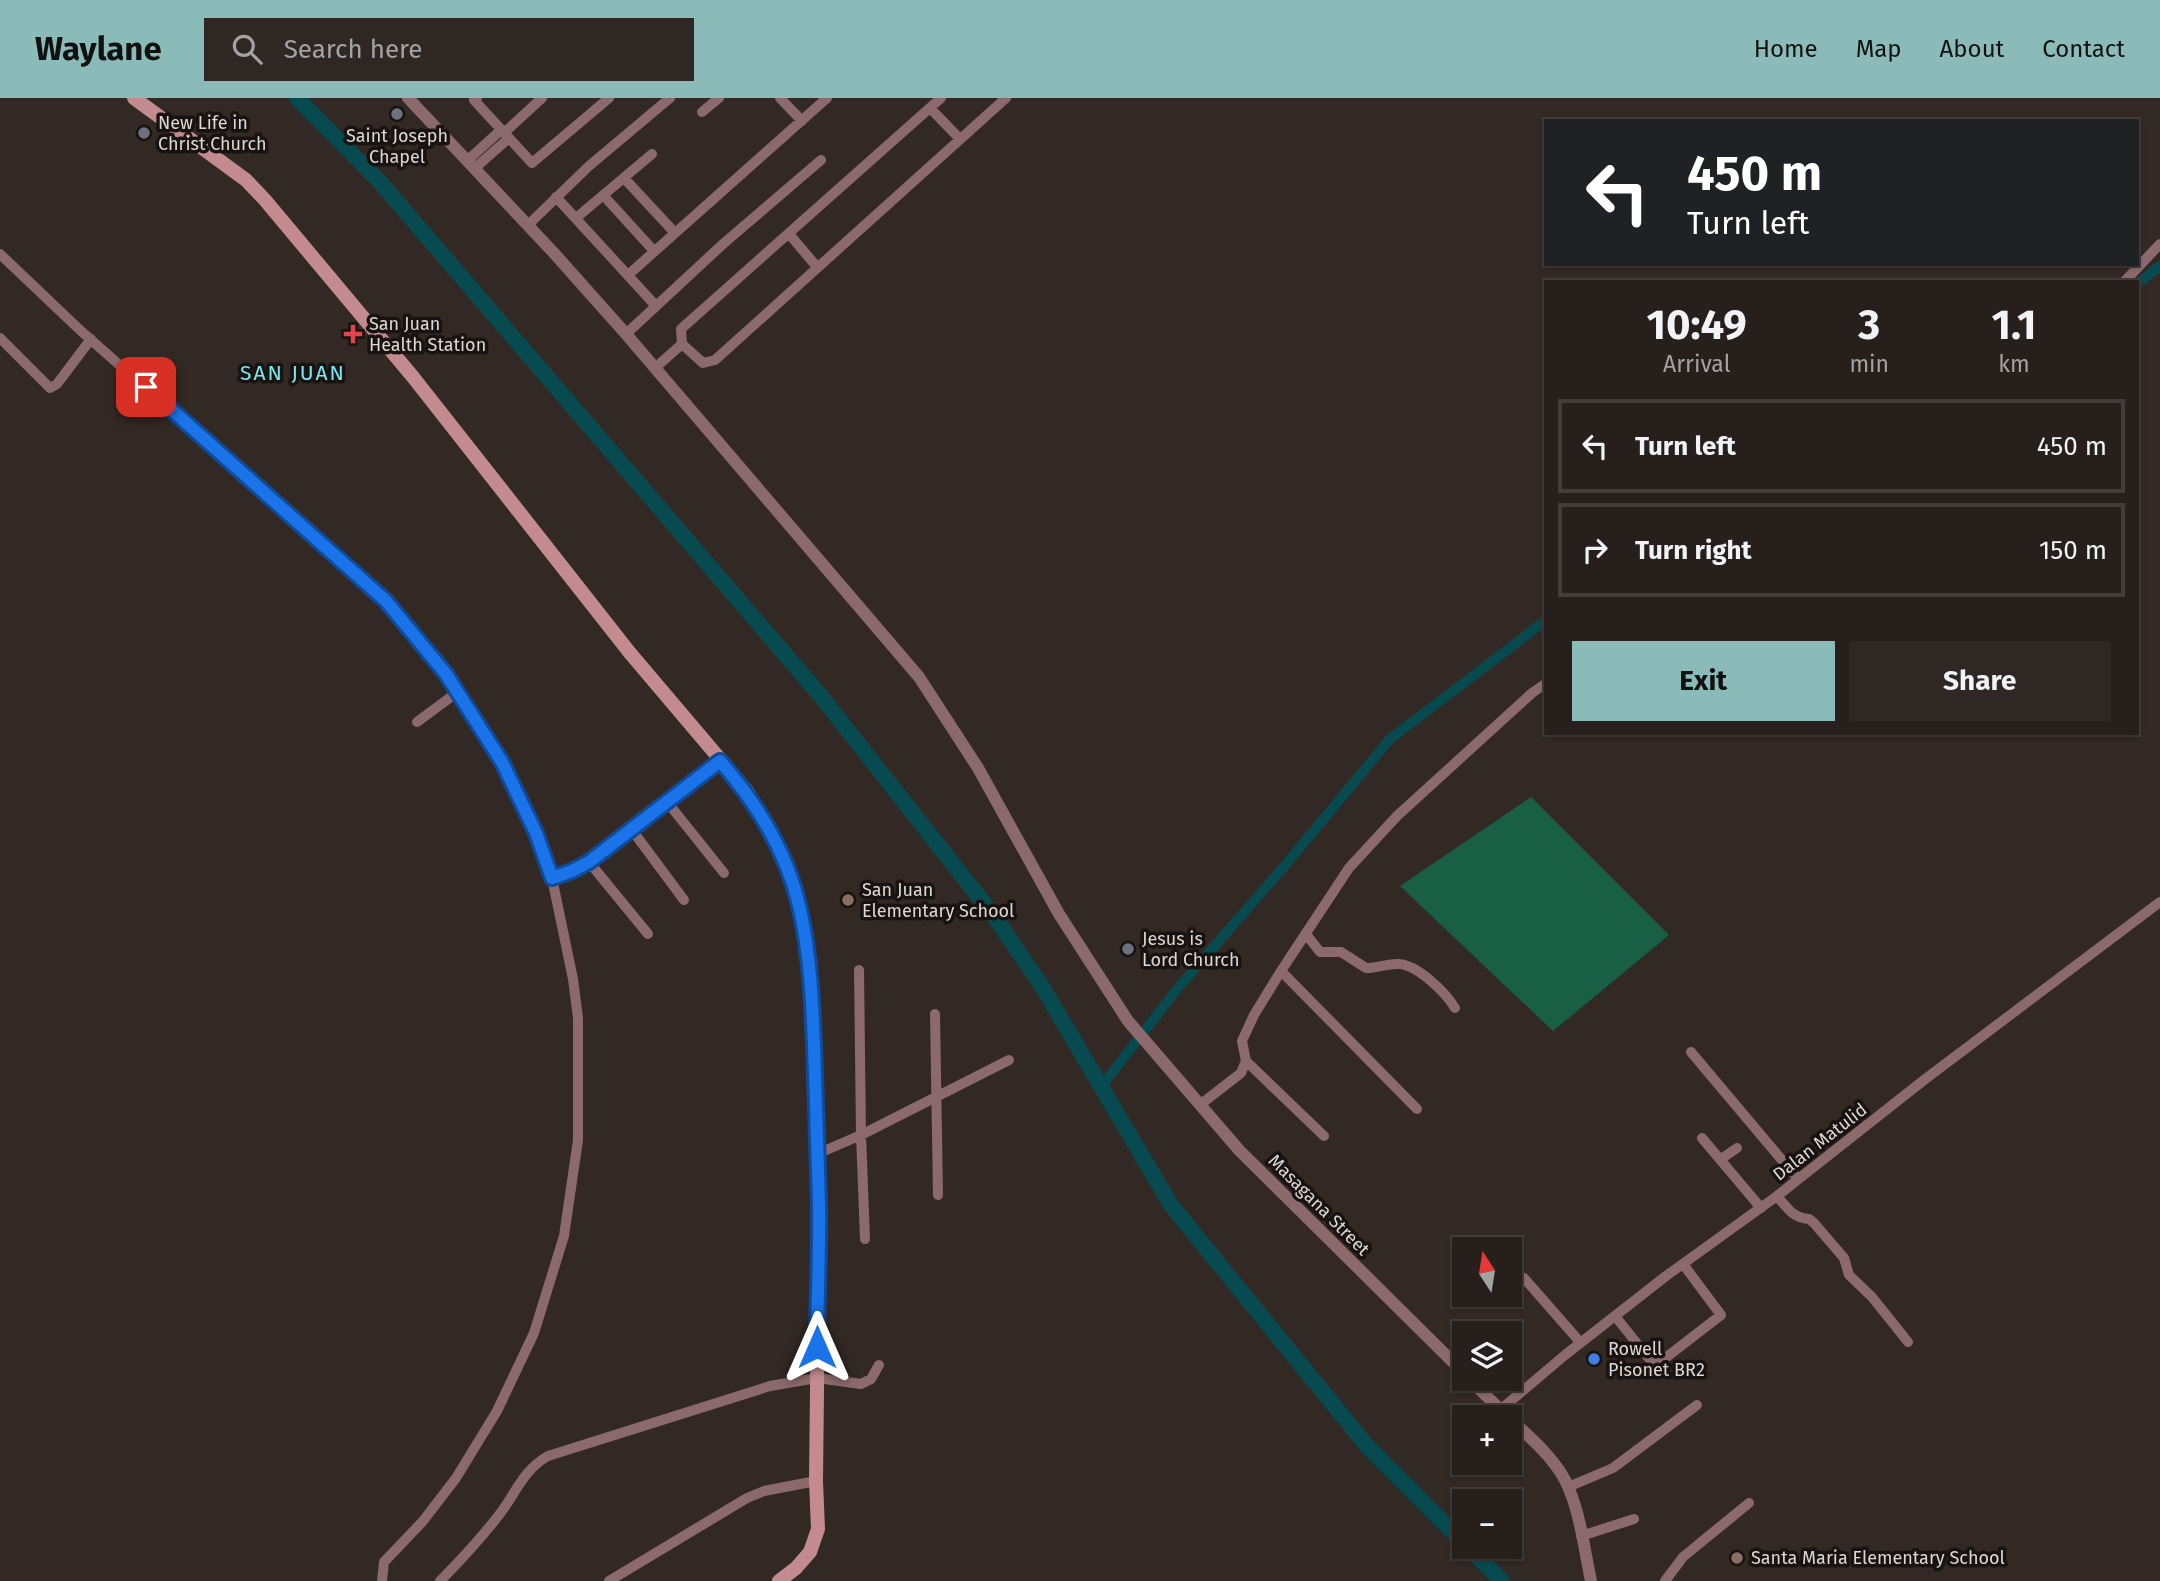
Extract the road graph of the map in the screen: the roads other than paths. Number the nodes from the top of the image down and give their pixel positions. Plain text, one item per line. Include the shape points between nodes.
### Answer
1 (134, 98) edge
2 (477, 98) edge
3 (542, 98) edge
4 (609, 98) edge
5 (670, 98) edge
6 (719, 98) edge
7 (780, 98) edge
8 (827, 98) edge
9 (941, 98) edge
10 (1006, 98) edge
11 (412, 100) edge
12 (930, 108) junction
13 (702, 112) dead end
14 (802, 121) junction
15 (505, 134) junction
16 (959, 138) junction
17 (652, 154) dead end
18 (821, 160) dead end
19 (472, 164) junction
20 (624, 178) junction
21 (603, 195) junction
22 (556, 197) junction
23 (576, 218) junction
24 (528, 225) junction
25 (675, 233) junction
26 (790, 234) junction
27 (2160, 244) edge
28 (654, 251) junction
29 (0, 254) edge
30 (817, 267) junction
31 (628, 275) junction
32 (2126, 280) edge
33 (656, 306) junction
34 (626, 334) junction
35 (0, 338) edge
36 (91, 339) junction
37 (682, 344) junction
38 (654, 368) junction
39 (1544, 685) edge
40 (459, 691) junction
41 (416, 722) dead end
42 (720, 761) junction
43 (668, 803) junction
44 (632, 830) junction
45 (589, 862) junction
46 (724, 873) dead end
47 (552, 878) junction
48 (684, 900) dead end
49 (2160, 902) edge
50 (648, 934) dead end
51 (1306, 934) junction
52 (859, 970) dead end
53 (1281, 971) junction
54 (1455, 1008) dead end
55 (935, 1014) dead end
56 (1691, 1052) dead end
57 (1009, 1060) dead end
58 (1246, 1061) junction
59 (935, 1097) junction
60 (1201, 1104) junction
61 (1417, 1109) dead end
62 (861, 1135) junction
63 (1324, 1136) dead end
64 (1702, 1138) dead end
65 (1737, 1148) dead end
66 (817, 1154) junction
67 (1721, 1159) junction
68 (1798, 1179) junction
69 (938, 1195) dead end
70 (1777, 1196) junction
71 (1761, 1208) junction
72 (865, 1238) dead end
73 (1683, 1264) junction
74 (1524, 1278) dead end
75 (1615, 1316) junction
76 (1580, 1342) junction
77 (1908, 1342) dead end
78 (1452, 1361) edge
79 (879, 1365) dead end
80 (817, 1378) junction
81 (1481, 1391) edge
82 (1495, 1405) edge
83 (1517, 1405) edge
84 (1697, 1405) dead end
85 (1522, 1432) edge
86 (816, 1481) junction
87 (1568, 1487) junction
88 (1749, 1503) dead end
89 (1634, 1519) dead end
90 (1581, 1536) junction
91 (382, 1581) edge
92 (440, 1581) edge
93 (609, 1581) edge
94 (781, 1581) edge
95 (1591, 1581) edge
96 (1665, 1581) edge

1 - 42 main road via 246,180 265,200
2 - 15 street via 474,100
3 - 15 street
4 - 15 street via 532,163
5 - 22 street
6 - 13 street
7 - 14 street
8 - 14 street
9 - 12 street
10 - 16 street
11 - 19 street, Masagana Street
12 - 16 street
12 - 26 street
14 - 25 street
15 - 19 street
16 - 30 street
17 - 20 street
18 - 33 street
19 - 24 street, Masagana Street
20 - 21 street
20 - 25 street
21 - 23 street
21 - 28 street
22 - 23 street
22 - 24 street
23 - 31 street
24 - 34 street, Masagana Street
25 - 28 street
26 - 30 street
26 - 37 street via 681,329
27 - 32 street
28 - 31 street
29 - 36 street
30 - 37 street via 710,363 703,363
31 - 33 street
33 - 34 street
34 - 38 street, Masagana Street
35 - 36 street via 50,388
36 - 40 street via 386,601
37 - 38 street
38 - 60 street, Masagana Street via 919,677 1128,1021
39 - 51 street via 1397,816 1349,868
40 - 41 street
40 - 47 street via 502,762
42 - 43 street
42 - 66 main road via 747,791 769,828 799,902 808,949
43 - 44 street
43 - 46 street
44 - 45 street
44 - 48 street
45 - 47 street
45 - 50 street
47 - 91 street via 578,1018 578,1140 564,1236 534,1333 497,1411 456,1478 384,1562
49 - 68 street, Dalan Matulid
51 - 53 street
51 - 54 street via 1320,952 1341,952 1366,968 1408,966 1440,989
52 - 62 street
53 - 58 street via 1242,1041
53 - 61 street
55 - 59 street
56 - 68 street
57 - 59 street
58 - 60 street via 1241,1073
58 - 63 street
59 - 62 street
59 - 69 street
60 - 78 street, Masagana Street via 1239,1150
62 - 66 street
62 - 72 street
64 - 67 street
65 - 67 street
66 - 80 main road
67 - 71 street
68 - 70 street, Dalan Matulid
70 - 71 street, Dalan Matulid
70 - 77 street via 1799,1219 1814,1223 1844,1258 1849,1275
71 - 73 street, Dalan Matulid
73 - 75 street, Dalan Matulid
73 - 75 street via 1721,1315 1655,1366
74 - 76 street
75 - 76 street, Dalan Matulid
76 - 83 street, Dalan Matulid
79 - 80 street via 871,1379 861,1384
80 - 86 main road
80 - 92 street via 744,1393 536,1463 501,1512
81 - 82 street
84 - 87 street via 1613,1468
85 - 87 street
86 - 93 street via 747,1498
86 - 94 main road via 818,1529 810,1552
87 - 90 street
88 - 96 street via 1683,1557
89 - 90 street
90 - 95 street

